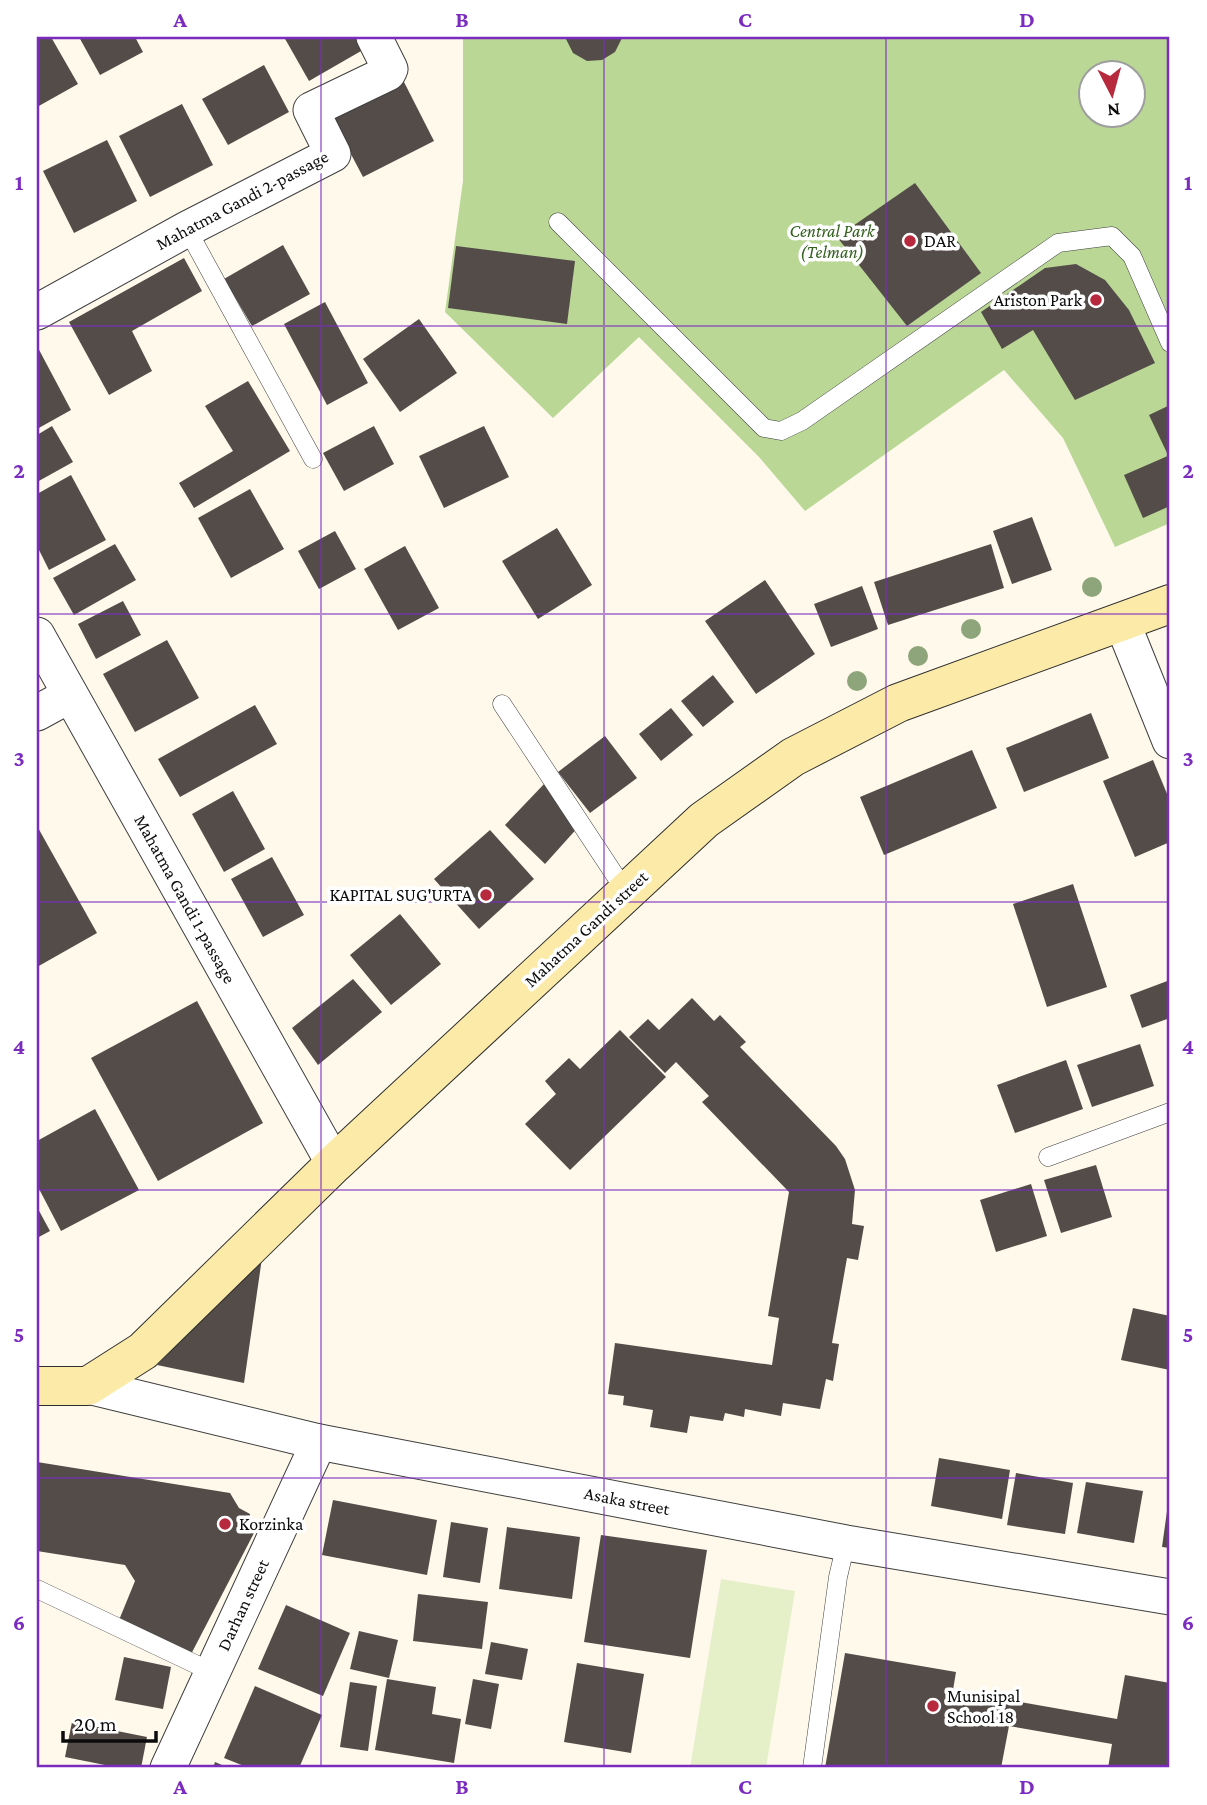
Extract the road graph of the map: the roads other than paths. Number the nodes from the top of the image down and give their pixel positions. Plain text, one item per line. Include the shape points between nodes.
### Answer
1 (374, 37) edge
2 (558, 222) dead end
3 (187, 229) junction
4 (37, 312) edge
5 (1170, 343) edge
6 (313, 459) dead end
7 (1170, 604) edge
8 (1122, 622) junction
9 (37, 635) edge
10 (70, 695) junction
11 (502, 704) dead end
12 (37, 713) edge
13 (1170, 741) edge
14 (626, 892) junction
15 (1170, 1112) edge
16 (1048, 1157) dead end
17 (334, 1164) junction
18 (37, 1386) edge
19 (88, 1386) junction
20 (319, 1442) junction
21 (846, 1543) junction
22 (37, 1589) edge
23 (1170, 1597) edge
24 (212, 1672) junction
25 (168, 1768) edge
26 (812, 1768) edge

1 - 3 street, Mahatma Gandi 2-passage via 388,73 311,110 333,154
2 - 5 lane via 764,428 781,431 802,421 1058,243 1112,236 1132,256
3 - 4 street, Mahatma Gandi 2-passage
3 - 6 lane
7 - 8 street, Mahatma Gandi street
8 - 13 street
8 - 14 street, Mahatma Gandi street via 898,703 793,757 704,820
9 - 10 street, Mahatma Gandi 1-passage
10 - 12 street
10 - 17 street, Mahatma Gandi 1-passage
11 - 14 lane
14 - 17 street, Mahatma Gandi street
15 - 16 lane
17 - 19 street, Mahatma Gandi street via 143,1350
18 - 19 street
19 - 20 street, Asaka street
20 - 21 street, Asaka street
20 - 24 street, Darhan street
21 - 23 street, Asaka street
21 - 26 lane
22 - 24 lane
24 - 25 street, Darhan street

